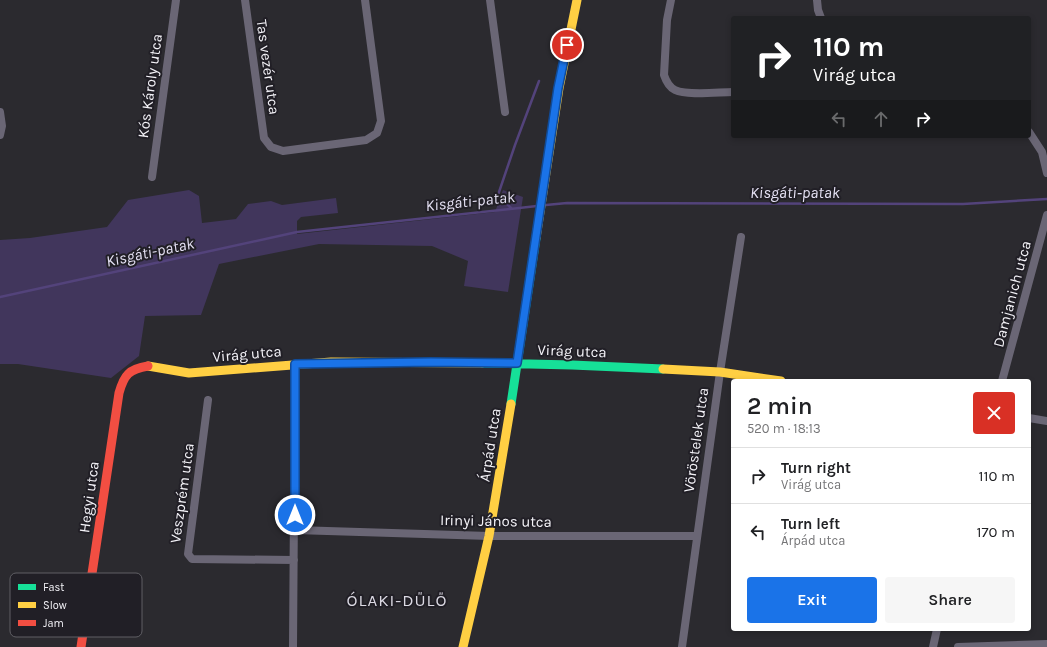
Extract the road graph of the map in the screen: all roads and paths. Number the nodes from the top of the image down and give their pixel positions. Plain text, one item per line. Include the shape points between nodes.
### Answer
1 (175, 0) edge
2 (245, 0) edge
3 (365, 0) edge
4 (490, 0) edge
5 (576, 0) edge
6 (671, 0) edge
7 (817, 0) edge
8 (820, 16) edge
9 (731, 92) edge
10 (0, 112) edge
11 (505, 112) dead end
12 (0, 135) edge
13 (1031, 135) edge
14 (1044, 151) edge
15 (1047, 173) edge
16 (152, 177) dead end
17 (1047, 215) edge
18 (741, 237) dead end
19 (517, 363) junction
20 (295, 364) junction
21 (146, 366) joint
22 (720, 372) junction
23 (767, 379) edge
24 (1003, 379) edge
25 (208, 400) dead end
26 (1031, 418) edge
27 (1047, 421) edge
28 (294, 530) junction
29 (489, 536) junction
30 (697, 536) junction
31 (294, 560) junction
32 (92, 573) edge
33 (937, 631) edge
34 (82, 637) edge
35 (1046, 645) edge
36 (81, 647) edge
37 (293, 647) edge
38 (463, 647) edge
39 (682, 647) edge
40 (933, 647) edge
41 (958, 647) edge

1 - 16 street, Kós Károly utca
2 - 3 street, Tas vezér utca via 264,138 272,147 283,151 366,140 376,133 381,121
4 - 11 street
5 - 19 street, Árpád utca via 558,88
6 - 9 street via 667,20 664,75 666,83 674,90 686,92
7 - 8 street
10 - 12 street
13 - 14 street
14 - 15 street
17 - 24 street, Damjanich utca
18 - 22 street, Vöröstelek utca
19 - 20 street, Virág utca
19 - 22 street, Virág utca
19 - 29 street, Árpád utca
20 - 21 street, Virág utca via 189,373
20 - 28 street
21 - 32 street, Hegyi utca via 130,372 123,379 119,393
22 - 23 street, Virág utca
22 - 30 street, Vöröstelek utca
25 - 31 street, Veszprém utca via 188,554 192,559
26 - 27 street
28 - 29 street, Irinyi János utca
28 - 31 street
29 - 30 street, Irinyi János utca
29 - 38 street, Árpád utca
30 - 39 street, Vöröstelek utca
31 - 37 street
33 - 40 street
34 - 36 street, Hegyi utca
35 - 41 street

